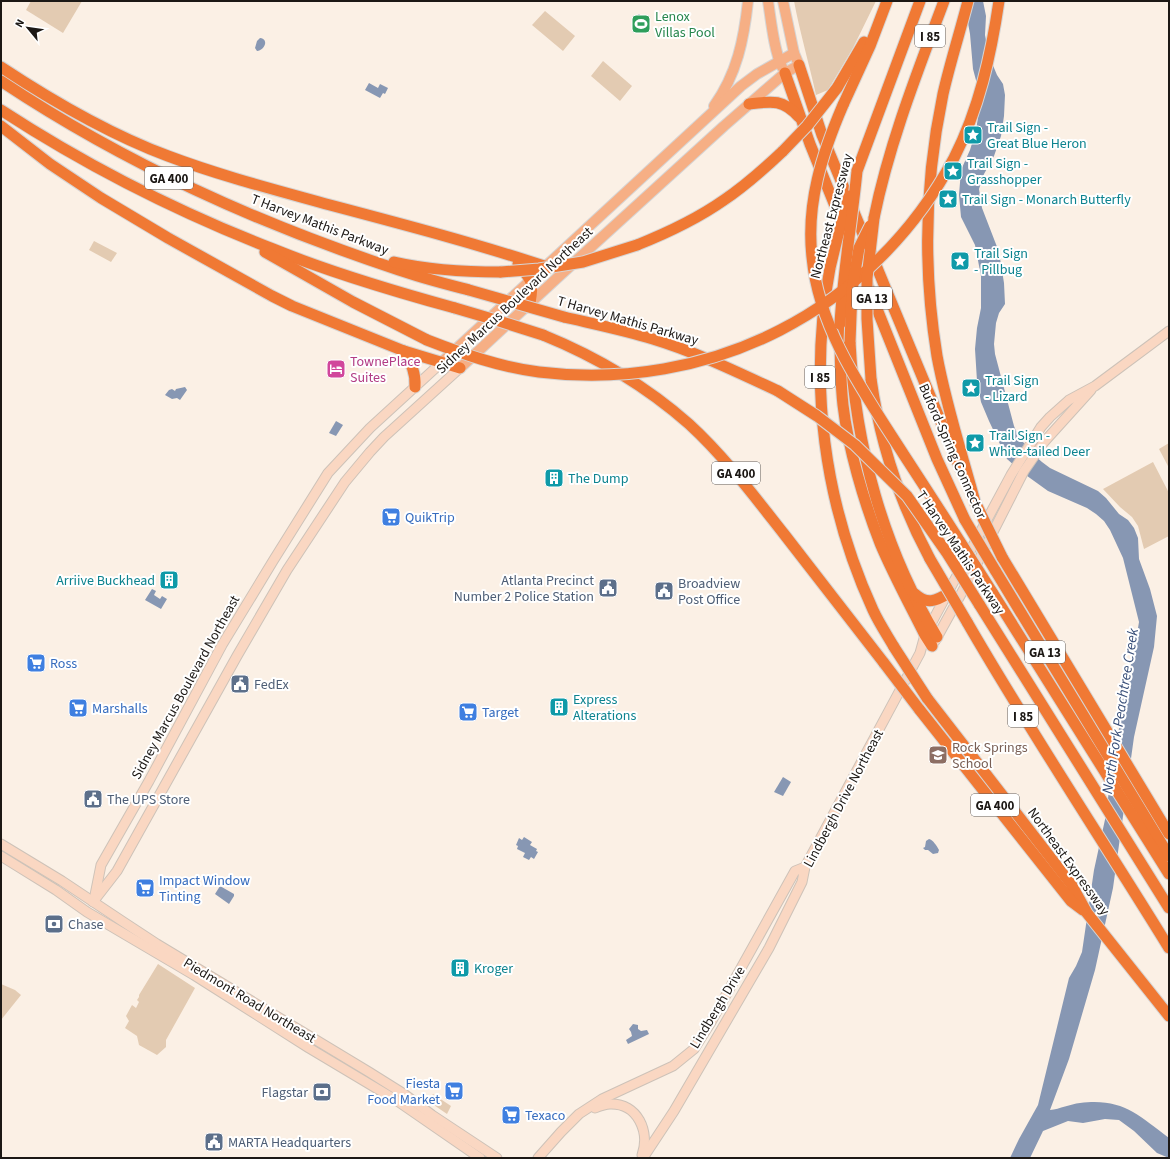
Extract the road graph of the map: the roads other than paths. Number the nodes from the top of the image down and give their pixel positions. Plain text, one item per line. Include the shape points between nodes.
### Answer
1 (748, 1) edge
2 (768, 1) edge
3 (783, 1) edge
4 (887, 1) edge
5 (920, 1) edge
6 (944, 1) edge
7 (968, 1) edge
8 (999, 1) edge
9 (794, 53) junction
10 (780, 62) junction
11 (799, 65) junction
12 (1, 67) edge
13 (785, 73) junction
14 (1, 81) edge
15 (750, 104) junction
16 (1, 110) edge
17 (801, 119) junction
18 (702, 123) junction
19 (1, 126) edge
20 (857, 171) junction
21 (874, 218) junction
22 (223, 229) junction
23 (348, 252) junction
24 (510, 255) junction
25 (544, 266) junction
26 (531, 279) junction
27 (530, 303) junction
28 (1169, 331) edge
29 (404, 352) junction
30 (441, 363) junction
31 (460, 368) junction
32 (1094, 386) junction
33 (415, 387) junction
34 (975, 502) junction
35 (949, 593) junction
36 (914, 594) junction
37 (928, 631) junction
38 (934, 641) junction
39 (920, 653) junction
40 (1169, 834) edge
41 (1, 844) edge
42 (1, 856) edge
43 (1169, 856) edge
44 (804, 866) junction
45 (1169, 874) edge
46 (93, 902) junction
47 (1169, 908) edge
48 (1087, 913) junction
49 (1169, 948) edge
50 (1169, 1016) edge
51 (579, 1114) junction
52 (480, 1158) edge
53 (497, 1158) edge
54 (538, 1158) edge
55 (642, 1158) edge

1 - 18 main road via 742,45 733,72 722,95
2 - 10 main road, GA 13
3 - 9 main road, GA 13
4 - 23 highway, bridge via 837,88 784,151 723,201 673,229 637,245 583,262 501,272 419,267
4 - 45 highway, bridge via 822,158 811,224 812,258 822,304 835,339 873,406
5 - 20 highway, Northeast Expressway / I 85
6 - 21 highway, I 85 via 890,152
7 - 34 highway via 943,95 934,155 928,244 937,356
8 - 22 highway, bridge via 990,54 966,131 944,175 914,219 880,258 837,295 776,333 727,354 692,364 617,375 577,376 537,372 499,364 462,354 426,340
9 - 10 main road, Sidney Marcus Boulevard Northeast
9 - 11 main road, GA 13
10 - 13 main road, GA 13
10 - 18 main road, Sidney Marcus Boulevard Northeast via 756,74
11 - 13 main road, Sidney Marcus Boulevard Northeast
11 - 34 highway, Buford-Spring Connector / GA 13 via 822,135
12 - 24 highway via 96,124 168,156 266,188
13 - 15 main road, Sidney Marcus Boulevard Northeast
13 - 17 highway, Buford-Spring Connector / GA 13
14 - 23 highway, T Harvey Mathis Parkway / GA 400 via 87,135 155,171 261,219
15 - 17 highway via 770,101 782,103
15 - 27 main road, Sidney Marcus Boulevard Northeast
16 - 22 highway, GA 400 via 110,175
17 - 43 highway, Buford-Spring Connector / GA 13, bridge via 937,459 965,520
18 - 25 main road, Sidney Marcus Boulevard Northeast
19 - 29 highway via 76,182 174,242 284,302
20 - 37 highway, bridge via 840,324 844,406 859,478 871,519 891,568
20 - 48 highway, Northeast Expressway / I 85, bridge via 830,268 825,296 820,362 825,448 834,499 849,550 874,612 927,698 1070,884
21 - 36 highway, bridge via 859,248 852,290 851,369 856,411 874,495
21 - 49 highway, I 85, bridge via 867,278 871,379 882,434 905,509 930,559 1007,691
22 - 48 highway, GA 400, bridge via 326,269 543,336 586,354 626,377 669,407 708,441 742,481 1071,901
23 - 47 highway, T Harvey Mathis Parkway / GA 400, bridge via 469,290 680,348 778,391 855,445 902,491 924,518
24 - 25 highway
24 - 26 highway
25 - 26 main road, Sidney Marcus Boulevard Northeast
26 - 27 highway
26 - 30 main road, Sidney Marcus Boulevard Northeast
27 - 31 main road, Sidney Marcus Boulevard Northeast
28 - 32 main road, Lindbergh Drive Northeast
29 - 30 highway
29 - 33 highway via 414,370
30 - 31 highway
30 - 33 main road, Sidney Marcus Boulevard Northeast
31 - 46 main road, Sidney Marcus Boulevard Northeast via 370,452 345,482 283,577 117,871
32 - 35 main road, Lindbergh Drive Northeast via 1069,400 1050,417 1035,437 1011,475
32 - 38 main road, Lindbergh Drive Northeast via 1044,442 1024,471 966,585
33 - 46 main road, Sidney Marcus Boulevard Northeast via 358,440 328,473 272,561 222,645 101,865
34 - 40 highway, Buford-Spring Connector / GA 13, bridge via 1002,557
35 - 36 highway via 932,601 921,599
35 - 37 main road, Lindbergh Drive Northeast
36 - 37 highway
37 - 38 highway
37 - 39 main road, Lindbergh Drive Northeast
38 - 39 main road
39 - 44 main road, Lindbergh Drive Northeast
41 - 46 main road, Piedmont Road Northeast
42 - 52 main road, Piedmont Road Northeast via 396,1100
44 - 51 main road, Lindbergh Drive via 795,871 694,1049 673,1066 602,1099
44 - 55 main road, Lindbergh Drive Northeast via 802,882 775,935 674,1111
46 - 53 main road, Piedmont Road Northeast via 404,1094
48 - 50 highway, Northeast Expressway / I 85
51 - 54 main road, Lindbergh Drive
51 - 55 main road via 610,1104 630,1110 640,1121 645,1135

